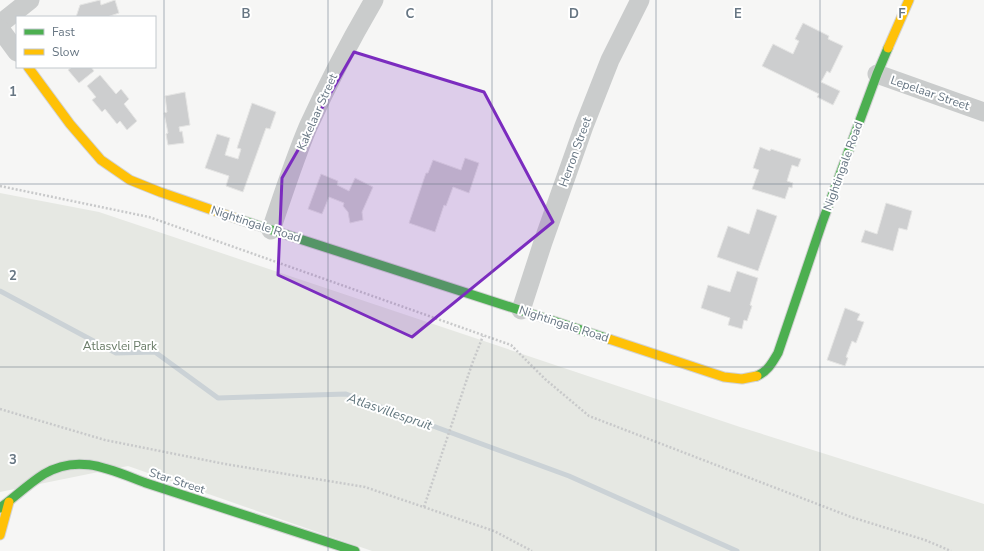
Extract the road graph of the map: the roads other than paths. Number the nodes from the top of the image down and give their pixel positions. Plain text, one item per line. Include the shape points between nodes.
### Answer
1 (30, 0) edge
2 (374, 0) edge
3 (640, 0) edge
4 (909, 0) edge
5 (0, 24) edge
6 (0, 29) edge
7 (16, 51) edge
8 (29, 68) edge
9 (877, 74) junction
10 (984, 112) edge
11 (272, 230) junction
12 (522, 310) junction
13 (26, 488) junction
14 (6, 492) dead end
15 (9, 502) junction
16 (0, 508) edge
17 (0, 535) edge
18 (355, 551) edge

1 - 5 street
2 - 11 street, Kakelaar Street via 335,71 308,128
3 - 12 street, Herron Street via 610,60 584,126
4 - 9 street, Nightingale Road
6 - 7 street
8 - 11 street, Nightingale Road via 70,124 101,160 116,171 130,180 160,192
9 - 10 street, Lepelaar Street
9 - 12 street, Nightingale Road via 822,223 778,353 765,371 747,379 730,379
11 - 12 street, Nightingale Road
13 - 14 street
13 - 15 street, Star Street
13 - 18 street, Star Street via 40,475 58,467 74,464 96,465
15 - 16 street, Star Street
15 - 17 street

